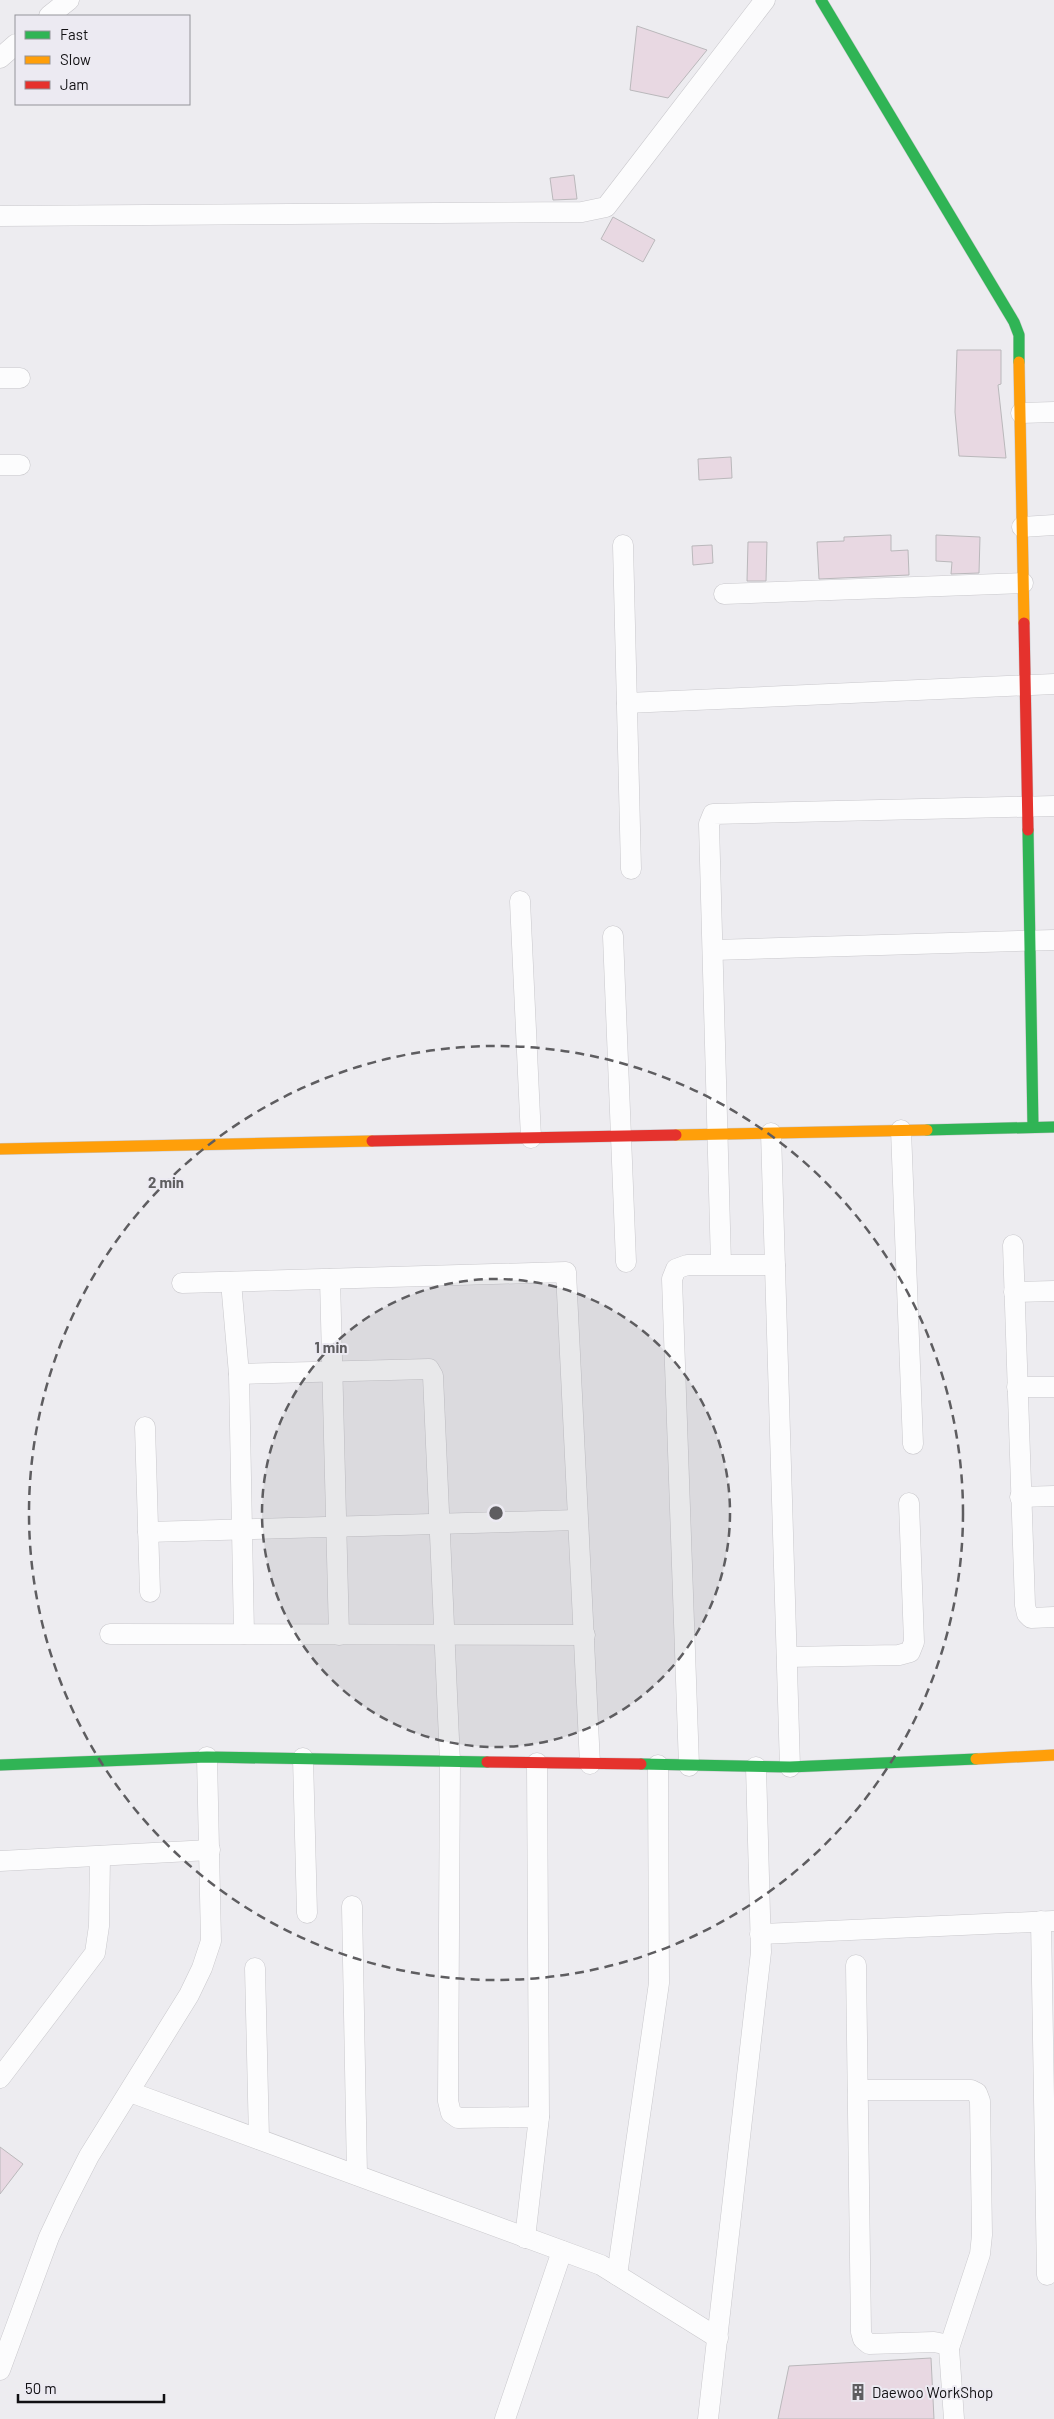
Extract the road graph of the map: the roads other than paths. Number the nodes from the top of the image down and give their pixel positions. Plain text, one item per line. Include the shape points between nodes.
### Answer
1 (69, 0) edge
2 (765, 0) edge
3 (821, 0) edge
4 (50, 15) edge
5 (15, 45) edge
6 (0, 58) edge
7 (0, 216) edge
8 (0, 378) edge
9 (20, 378) dead end
10 (1054, 412) edge
11 (1021, 414) junction
12 (0, 465) edge
13 (20, 465) dead end
14 (1054, 525) edge
15 (1022, 527) junction
16 (623, 545) dead end
17 (1023, 583) junction
18 (724, 594) dead end
19 (1054, 684) edge
20 (1025, 685) junction
21 (627, 703) junction
22 (1054, 806) edge
23 (1026, 807) junction
24 (631, 869) dead end
25 (520, 901) dead end
26 (614, 936) dead end
27 (1054, 940) edge
28 (1028, 941) junction
29 (714, 950) junction
30 (1033, 1127) junction
31 (1054, 1127) edge
32 (901, 1130) junction
33 (771, 1133) junction
34 (718, 1134) junction
35 (621, 1136) junction
36 (531, 1138) junction
37 (0, 1148) edge
38 (1013, 1245) dead end
39 (626, 1262) dead end
40 (721, 1264) junction
41 (775, 1265) junction
42 (330, 1279) junction
43 (232, 1282) junction
44 (182, 1284) dead end
45 (1054, 1291) edge
46 (1014, 1292) junction
47 (332, 1372) junction
48 (239, 1374) junction
49 (1017, 1387) junction
50 (1054, 1387) edge
51 (145, 1427) dead end
52 (913, 1444) dead end
53 (1054, 1496) edge
54 (1020, 1497) junction
55 (909, 1503) dead end
56 (577, 1520) junction
57 (438, 1524) junction
58 (337, 1527) junction
59 (242, 1529) junction
60 (148, 1532) junction
61 (150, 1592) dead end
62 (1054, 1617) edge
63 (110, 1634) dead end
64 (244, 1634) junction
65 (340, 1635) junction
66 (444, 1635) junction
67 (585, 1635) junction
68 (787, 1657) junction
69 (1054, 1755) edge
70 (207, 1757) junction
71 (303, 1758) junction
72 (450, 1762) junction
73 (537, 1763) junction
74 (590, 1764) junction
75 (0, 1765) edge
76 (658, 1765) junction
77 (689, 1766) junction
78 (756, 1767) junction
79 (790, 1767) junction
80 (210, 1850) junction
81 (100, 1856) junction
82 (0, 1861) edge
83 (352, 1906) dead end
84 (307, 1913) dead end
85 (1048, 1921) edge
86 (760, 1934) junction
87 (856, 1965) dead end
88 (255, 1968) dead end
89 (0, 2078) edge
90 (858, 2090) junction
91 (130, 2092) junction
92 (1049, 2107) edge
93 (539, 2116) junction
94 (259, 2139) junction
95 (357, 2176) junction
96 (525, 2238) junction
97 (562, 2251) junction
98 (616, 2275) junction
99 (1047, 2275) dead end
100 (718, 2338) junction
101 (949, 2348) junction
102 (0, 2370) edge
103 (506, 2419) edge
104 (708, 2419) edge
105 (954, 2419) edge

1 - 4 street
2 - 7 street via 606,207 582,212
3 - 11 street via 1014,322 1019,336
5 - 6 street
8 - 9 street
10 - 11 street
11 - 15 street
12 - 13 street
14 - 15 street
15 - 17 street
16 - 21 street
17 - 18 street
17 - 20 street
19 - 20 street
20 - 21 street
20 - 23 street
21 - 24 street
22 - 23 street
23 - 28 street
23 - 29 street via 713,814 709,824
25 - 36 street
26 - 35 street
27 - 28 street
28 - 29 street
28 - 30 street
29 - 34 street
30 - 31 street
30 - 32 street
32 - 33 street
32 - 52 street
33 - 34 street
33 - 41 street
34 - 35 street
34 - 40 street
35 - 36 street
35 - 39 street
36 - 37 street
38 - 46 street
40 - 41 street
40 - 77 street via 687,1265 676,1269 672,1279
41 - 68 street
42 - 43 street
42 - 47 street
42 - 56 street via 566,1272
43 - 44 street
43 - 48 street
45 - 46 street
46 - 49 street
47 - 48 street
47 - 57 street via 429,1369 433,1376
47 - 58 street
48 - 59 street
49 - 50 street
49 - 54 street
51 - 60 street
53 - 54 street
54 - 62 street via 1027,1614 1032,1618
55 - 68 street via 914,1642 910,1652 899,1655
56 - 57 street
56 - 67 street
57 - 58 street
57 - 66 street
58 - 59 street
58 - 65 street
59 - 60 street
59 - 64 street
60 - 61 street
63 - 64 street
64 - 65 street
65 - 66 street
66 - 67 street
66 - 72 street
67 - 74 street
68 - 79 street
69 - 79 street
70 - 71 street
70 - 75 street
70 - 80 street
71 - 72 street
71 - 84 street
72 - 73 street
72 - 93 street via 448,2101 451,2113 458,2118
73 - 74 street
73 - 93 street
74 - 76 street
76 - 77 street
76 - 98 street via 659,1983
77 - 78 street
78 - 79 street
78 - 86 street
80 - 81 street
80 - 91 street via 212,1941 189,1995
81 - 82 street
81 - 89 street via 99,1926 95,1953
83 - 95 street
85 - 86 street
85 - 92 street
86 - 100 street
87 - 90 street
88 - 94 street
90 - 101 street via 863,2339 869,2344 934,2342
90 - 101 street via 971,2090 977,2093 980,2101 980,2254
91 - 94 street
91 - 102 street via 89,2156 49,2237
92 - 99 street
93 - 96 street
94 - 95 street
95 - 96 street
96 - 97 street
97 - 98 street via 601,2265
97 - 103 street
98 - 100 street
100 - 104 street
101 - 105 street

